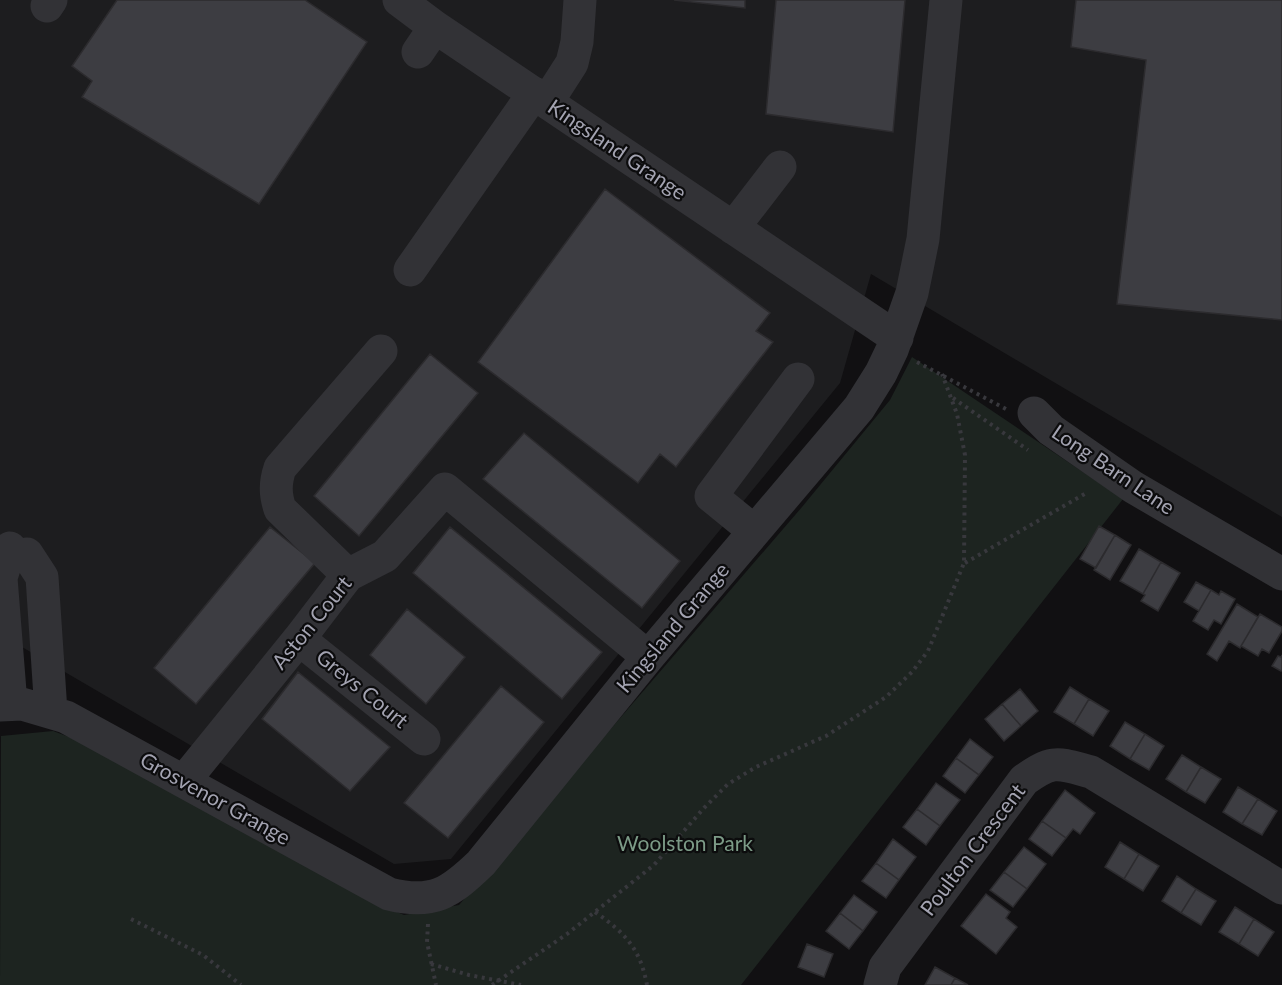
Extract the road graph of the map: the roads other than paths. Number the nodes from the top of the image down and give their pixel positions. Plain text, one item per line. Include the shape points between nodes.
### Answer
1 (399, 0) edge
2 (580, 0) edge
3 (946, 0) edge
4 (541, 98) junction
5 (780, 166) dead end
6 (733, 228) junction
7 (410, 270) dead end
8 (897, 338) junction
9 (381, 351) dead end
10 (798, 379) dead end
11 (1034, 413) road end
12 (754, 531) junction
13 (1282, 574) edge
14 (348, 575) junction
15 (299, 639) junction
16 (648, 657) junction
17 (5, 705) edge
18 (51, 712) junction
19 (424, 739) dead end
20 (183, 781) junction
21 (1282, 888) edge
22 (429, 898) joint
23 (880, 985) edge

1 - 4 street, Kingsland Grange via 426,40
2 - 4 street via 572,63
3 - 8 street, Kingsland Grange via 923,239
4 - 6 street, Kingsland Grange
4 - 7 street
5 - 6 street
6 - 8 street, Kingsland Grange
8 - 12 street, Kingsland Grange via 859,408
9 - 14 street via 280,468 276,479 275,495 280,509
10 - 12 street via 711,496
11 - 13 street, Long Barn Lane via 1050,430 1133,487
12 - 16 street, Kingsland Grange
14 - 15 street, Aston Court
14 - 16 street, Aston Court via 385,556 445,489
15 - 19 street, Greys Court
15 - 20 street, Aston Court
16 - 22 street, Kingsland Grange via 481,863 462,882
17 - 18 street, Grosvenor Grange via 22,704
17 - 18 street via 1,578 19,551 42,577
18 - 20 street, Grosvenor Grange
20 - 22 street, Grosvenor Grange via 389,894 408,899
21 - 23 street, Poulton Crescent via 1091,772 1056,763 1024,780 885,967

